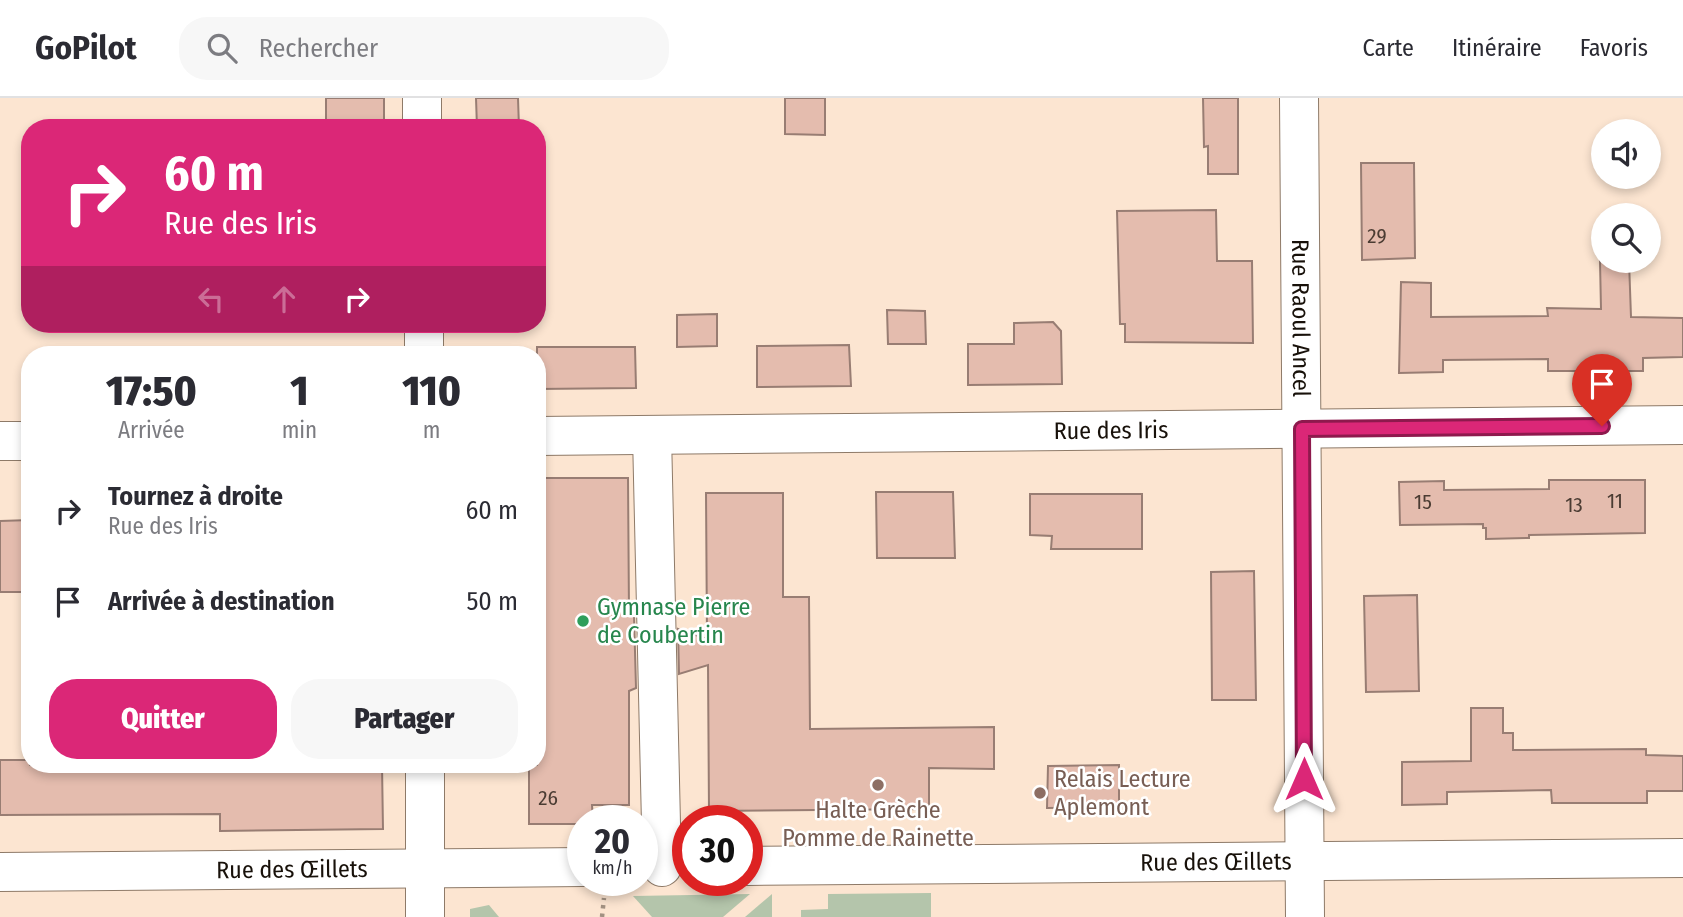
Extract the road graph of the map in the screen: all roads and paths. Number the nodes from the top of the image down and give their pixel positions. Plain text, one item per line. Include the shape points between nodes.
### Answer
1 (422, 98) edge
2 (1299, 98) edge
3 (422, 119) edge
4 (1683, 425) edge
5 (1302, 429) junction
6 (652, 435) junction
7 (546, 436) edge
8 (0, 441) edge
9 (21, 441) edge
10 (425, 773) edge
11 (1683, 858) edge
12 (1305, 861) junction
13 (763, 866) edge
14 (567, 867) edge
15 (664, 867) edge
16 (425, 868) junction
17 (0, 872) edge
18 (425, 917) edge
19 (1305, 917) edge

1 - 3 street
2 - 5 street, Rue Raoul Ancel
4 - 5 street, Rue des Iris
5 - 6 street, Rue des Iris
5 - 12 street, Rue Raoul Ancel
6 - 7 street, Rue des Iris
6 - 15 street
8 - 9 street
10 - 16 street
11 - 12 street, Rue des Œillets
12 - 13 street, Rue des Œillets
12 - 19 street, Rue Raoul Ancel
14 - 16 street, Rue des Œillets
16 - 17 street, Rue des Œillets
16 - 18 street

